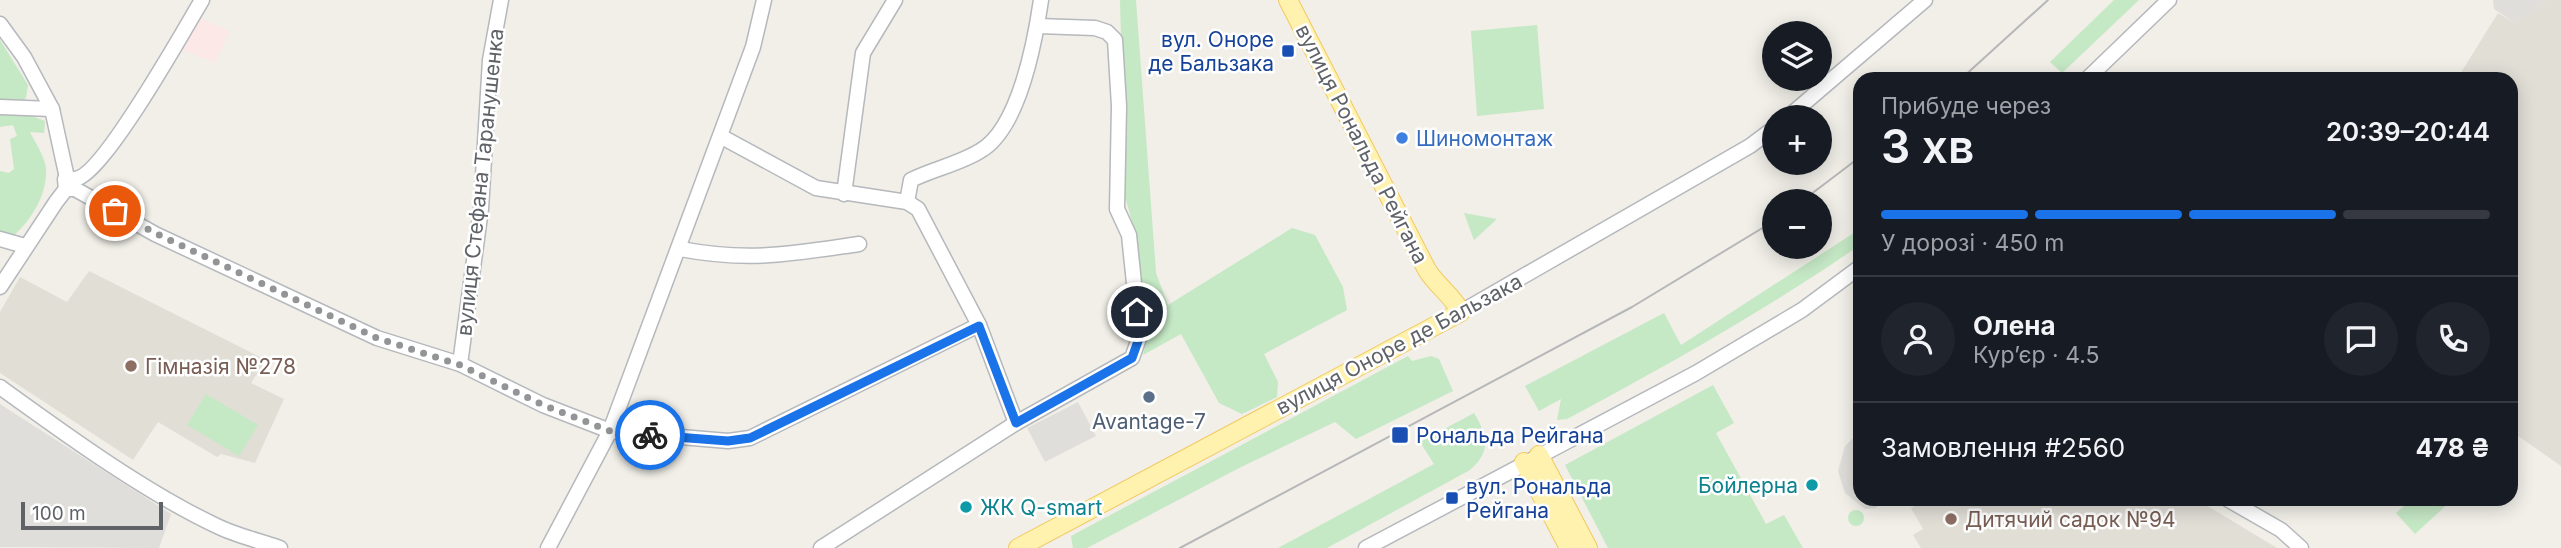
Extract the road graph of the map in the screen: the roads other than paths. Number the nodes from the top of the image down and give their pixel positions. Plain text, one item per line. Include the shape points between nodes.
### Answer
1 (202, 0) edge
2 (501, 0) edge
3 (764, 0) edge
4 (895, 0) edge
5 (1041, 0) edge
6 (1288, 0) edge
7 (1925, 0) edge
8 (2169, 0) edge
9 (0, 24) edge
10 (1038, 26) junction
11 (2094, 72) edge
12 (1802, 105) edge
13 (0, 107) edge
14 (52, 109) junction
15 (722, 136) junction
16 (1762, 137) edge
17 (71, 184) junction
18 (844, 194) junction
19 (907, 202) junction
20 (0, 239) edge
21 (859, 244) dead end
22 (25, 246) junction
23 (680, 249) junction
24 (1853, 272) edge
25 (0, 287) edge
26 (1454, 316) junction
27 (979, 326) junction
28 (460, 365) junction
29 (0, 387) edge
30 (1016, 423) junction
31 (610, 431) junction
32 (1532, 458) junction
33 (2239, 506) edge
34 (280, 548) edge
35 (548, 548) edge
36 (821, 548) edge
37 (1018, 548) edge
38 (1366, 548) edge
39 (1569, 548) edge
40 (1588, 548) edge
41 (2301, 548) edge

1 - 17 street via 116,139
2 - 28 street, вулиця Стефана Таранушенка via 490,60 481,209
3 - 15 street
4 - 18 street via 863,53
5 - 10 street
6 - 26 main road, вулиця Рональда Рейгана via 1438,288 1439,306
7 - 12 street
8 - 11 street
9 - 14 street
10 - 19 street via 1020,89 991,144 911,180
10 - 30 street via 1095,28 1115,40 1117,209 1129,235 1142,330 1132,358
13 - 14 street
14 - 17 street
15 - 18 street via 796,180
15 - 23 street
16 - 26 street, вулиця Оноре де Бальзака
17 - 22 street
17 - 28 street via 155,233 377,338
18 - 19 street
19 - 27 street via 918,209
20 - 22 street
21 - 23 street via 765,258
22 - 25 street
23 - 31 street
24 - 32 street via 1802,310 1696,373
26 - 37 main road, вулиця Оноре де Бальзака
27 - 30 street
27 - 31 street via 750,438 716,440
28 - 31 street
29 - 34 street via 180,506 220,528
30 - 36 street
31 - 35 street
32 - 38 street
32 - 39 main road
32 - 40 main road
33 - 41 street via 2281,530

